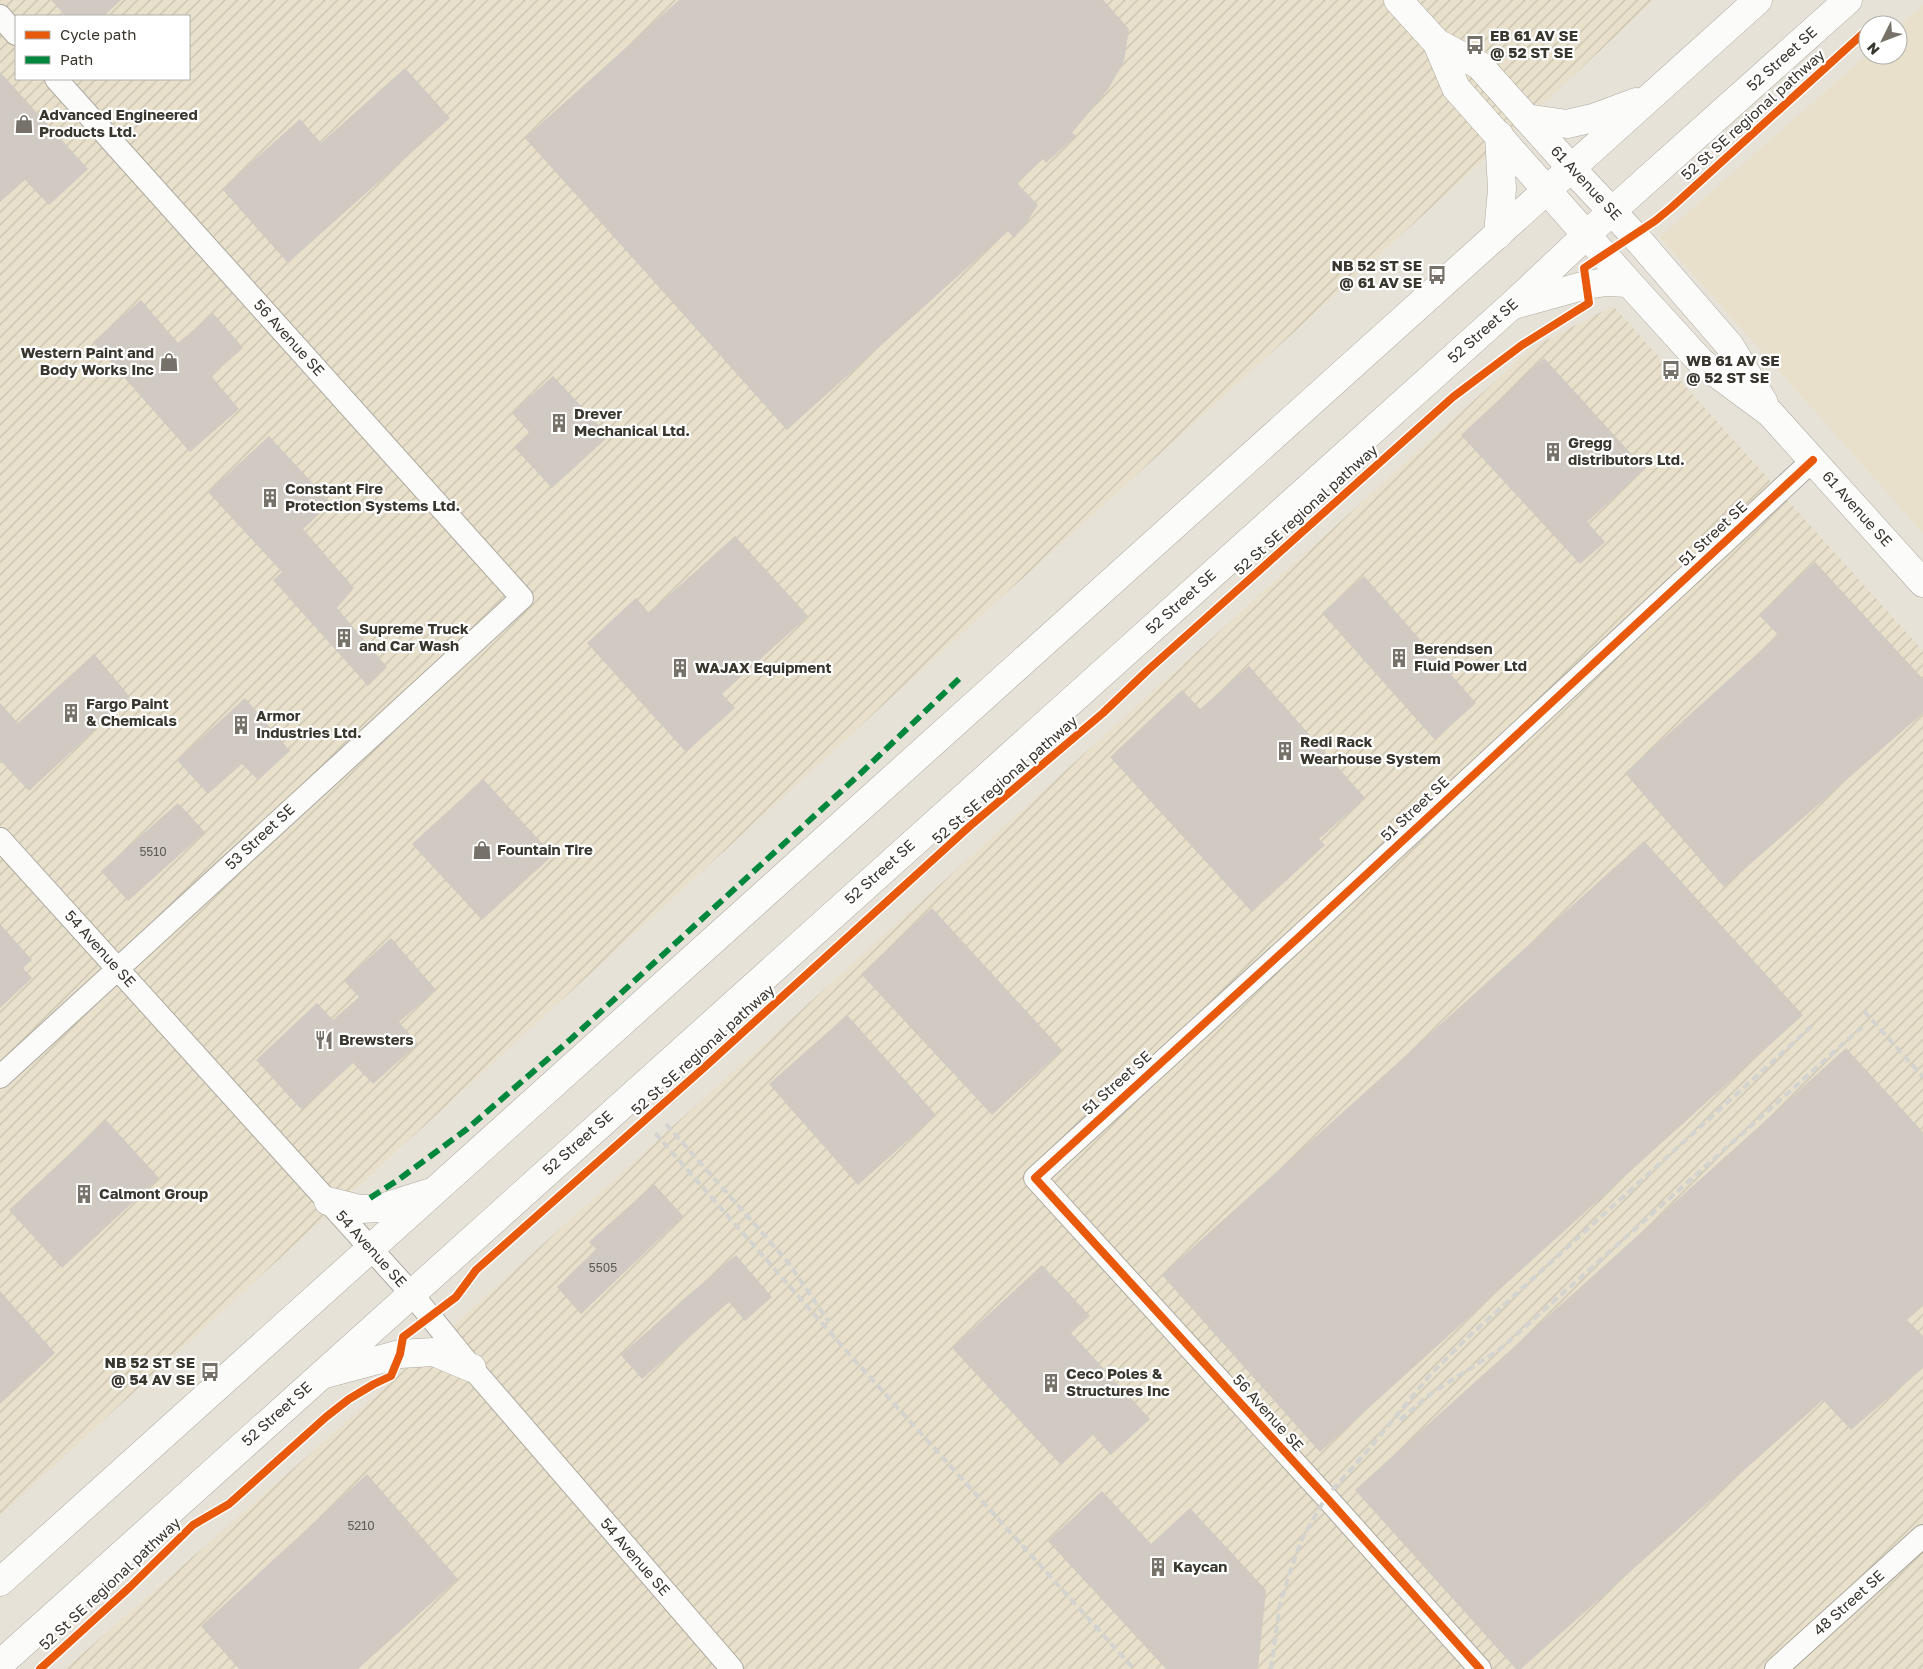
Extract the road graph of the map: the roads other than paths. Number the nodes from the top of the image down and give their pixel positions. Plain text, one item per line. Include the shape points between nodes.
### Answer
1 (1398, 0) edge
2 (1758, 0) edge
3 (1848, 0) edge
4 (0, 16) edge
5 (15, 33) edge
6 (1437, 43) junction
7 (57, 80) edge
8 (1651, 96) junction
9 (1526, 118) junction
10 (1498, 135) junction
11 (1572, 169) junction
12 (1548, 190) junction
13 (1612, 211) junction
14 (1498, 235) junction
15 (1587, 235) junction
16 (1629, 283) junction
17 (1510, 306) junction
18 (1770, 413) junction
19 (1814, 460) junction
20 (1923, 583) edge
21 (522, 598) joint
22 (0, 839) edge
23 (117, 968) junction
24 (0, 1077) edge
25 (1035, 1178) joint
26 (436, 1190) junction
27 (328, 1201) junction
28 (371, 1249) junction
29 (411, 1293) junction
30 (472, 1368) junction
31 (319, 1376) junction
32 (1923, 1536) edge
33 (0, 1582) edge
34 (0, 1664) edge
35 (732, 1669) edge
36 (1480, 1669) edge
37 (1776, 1669) edge

1 - 6 main road, 61 Avenue SE
2 - 8 main road
3 - 13 main road, 52 Street SE
4 - 5 street
6 - 9 main road, 61 Avenue SE via 1479,65
6 - 10 main road, 61 Avenue SE via 1456,88
7 - 21 street, 56 Avenue SE
8 - 9 main road via 1593,118 1567,124
8 - 11 main road
9 - 11 main road, 61 Avenue SE
10 - 12 main road, 61 Avenue SE
10 - 14 main road via 1502,189
11 - 12 main road
11 - 13 main road, 61 Avenue SE
12 - 14 main road
12 - 15 main road, 61 Avenue SE
13 - 15 main road, 52 Street SE
13 - 18 main road, 61 Avenue SE via 1730,346
14 - 26 main road
15 - 16 main road, 61 Avenue SE
15 - 17 main road, 52 Street SE
16 - 17 main road via 1586,285
16 - 18 main road, 61 Avenue SE via 1701,362
17 - 29 main road, 52 Street SE
18 - 19 main road, 61 Avenue SE
19 - 20 main road, 61 Avenue SE
19 - 25 street, 51 Street SE
21 - 23 street, 53 Street SE
22 - 23 street, 54 Avenue SE
23 - 24 street, 53 Street SE
23 - 27 street, 54 Avenue SE
25 - 36 street, 56 Avenue SE
26 - 27 main road via 382,1208 360,1209
26 - 28 main road
27 - 28 street, 54 Avenue SE
28 - 29 street, 54 Avenue SE
28 - 33 main road
29 - 30 street, 54 Avenue SE
29 - 31 main road, 52 Street SE
30 - 31 main road via 434,1352 400,1354
30 - 35 street, 54 Avenue SE
31 - 34 main road, 52 Street SE
32 - 37 street, 48 Street SE

